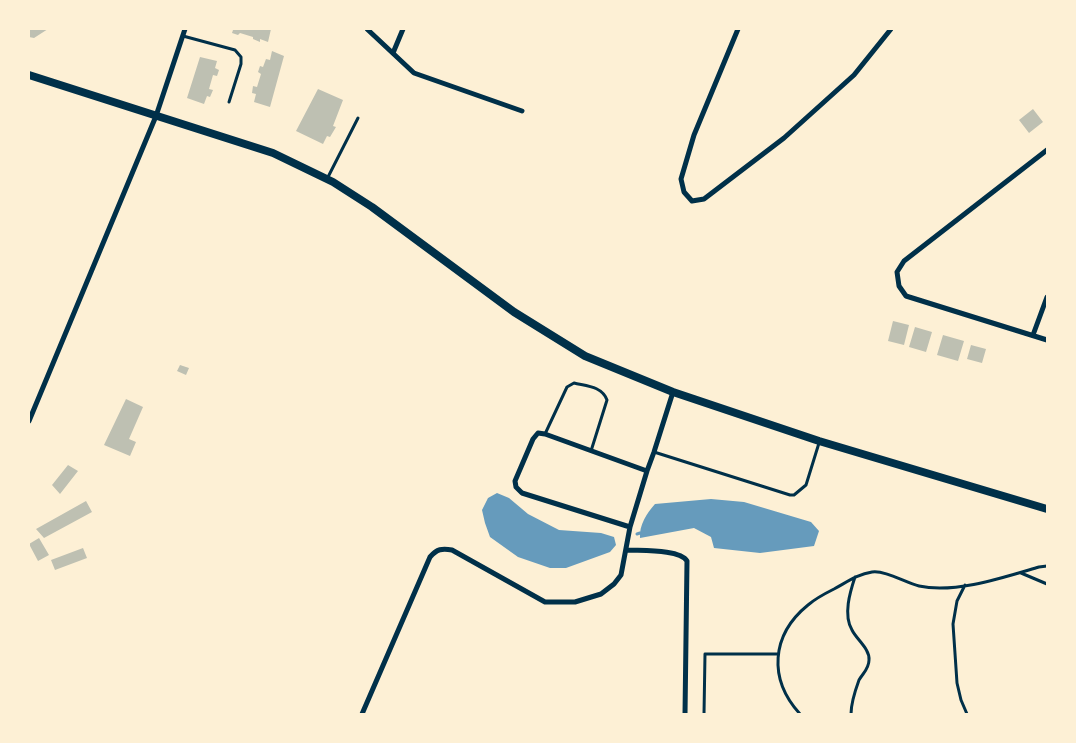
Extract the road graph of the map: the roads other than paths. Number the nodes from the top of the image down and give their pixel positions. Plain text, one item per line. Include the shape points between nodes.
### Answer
1 (185, 29) edge
2 (368, 29) edge
3 (403, 29) edge
4 (738, 29) edge
5 (891, 29) edge
6 (182, 36) junction
7 (392, 53) junction
8 (29, 75) edge
9 (229, 102) dead end
10 (522, 111) dead end
11 (156, 116) junction
12 (358, 118) dead end
13 (1047, 150) edge
14 (327, 180) junction
15 (1047, 297) edge
16 (1032, 335) junction
17 (1047, 340) edge
18 (672, 392) junction
19 (29, 421) edge
20 (545, 434) junction
21 (819, 441) junction
22 (591, 451) junction
23 (654, 452) junction
24 (646, 471) junction
25 (1047, 509) edge
26 (630, 527) junction
27 (627, 550) junction
28 (1047, 566) edge
29 (1020, 572) junction
30 (855, 577) junction
31 (1047, 584) edge
32 (965, 585) junction
33 (778, 654) junction
34 (362, 714) edge
35 (685, 714) edge
36 (704, 714) edge
37 (800, 714) edge
38 (851, 714) edge
39 (966, 714) edge

1 - 6 street
2 - 7 street
3 - 7 street
4 - 5 street via 694,135 681,179 684,192 692,201 704,199 784,138 854,75
6 - 9 lane via 235,50 241,57
6 - 11 street
7 - 10 street via 414,73
8 - 11 street
11 - 14 street via 273,152
11 - 19 street
12 - 14 lane
13 - 16 street via 904,261 897,272 899,286 906,296
14 - 18 street via 372,207 514,312 585,356
15 - 16 street
16 - 17 street
18 - 21 street
18 - 23 street
20 - 22 street
20 - 22 lane via 567,387 574,383 599,389 607,400
20 - 26 street via 538,433 533,438 516,487 522,493
21 - 23 lane via 806,485 794,495
21 - 25 street
22 - 24 street
23 - 24 street
24 - 26 street
26 - 27 street
27 - 34 street via 621,576 614,584 601,594 575,602 545,602 452,550 435,551
27 - 35 street via 676,553 687,560
28 - 29 lane
29 - 31 lane
29 - 32 lane
30 - 32 lane via 875,571 919,586
30 - 33 lane via 809,604 787,628
30 - 38 lane via 848,621 870,658 868,669 856,688
32 - 39 lane via 953,624 957,683
33 - 36 lane via 705,654
33 - 37 lane via 781,684 788,701

